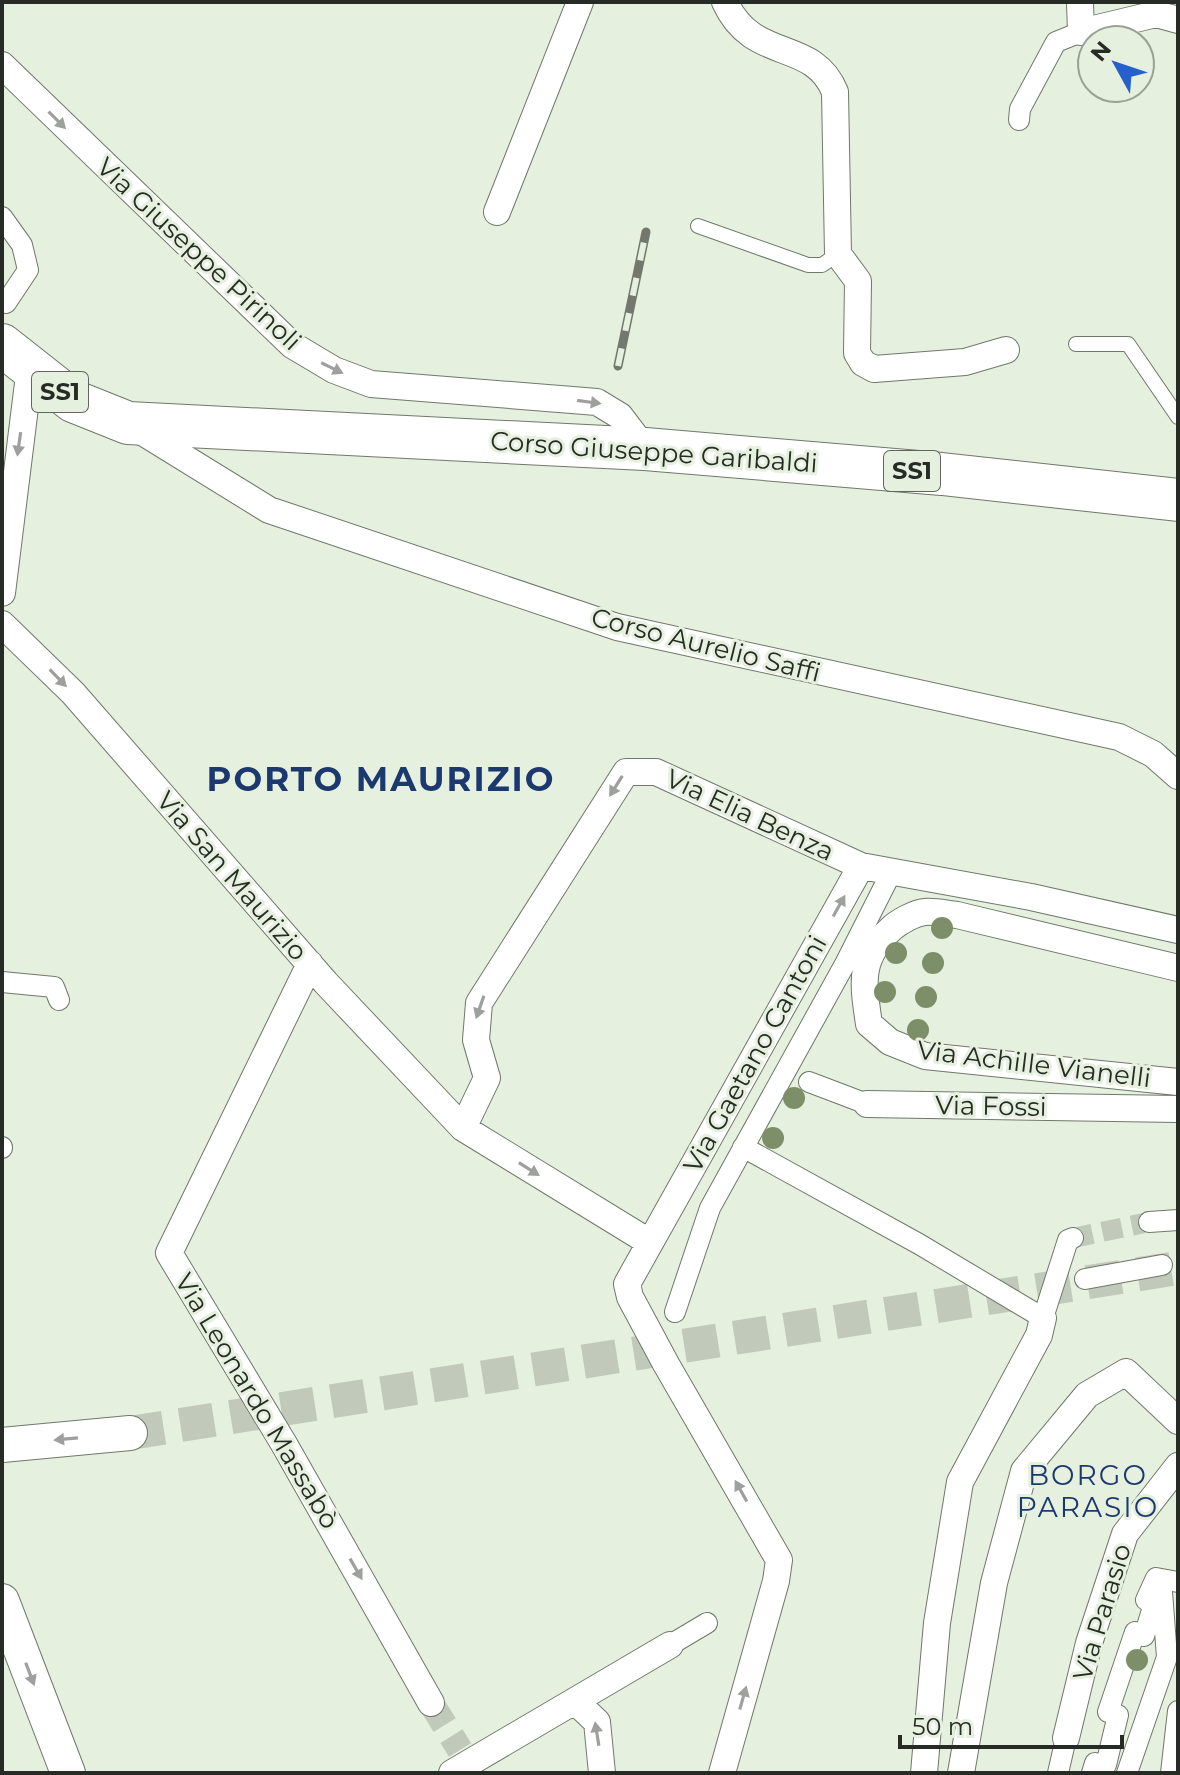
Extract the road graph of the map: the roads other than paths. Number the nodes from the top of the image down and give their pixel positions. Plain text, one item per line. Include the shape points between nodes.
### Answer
1 (580, 2) edge
2 (725, 2) edge
3 (1080, 3) edge
4 (1178, 20) edge
5 (1081, 24) edge
6 (1114, 24) edge
7 (1076, 34) edge
8 (2, 65) edge
9 (1019, 120) dead end
10 (497, 212) dead end
11 (2, 217) edge
12 (698, 226) dead end
13 (838, 254) junction
14 (6, 303) dead end
15 (1076, 344) dead end
16 (1006, 350) dead end
17 (16, 356) edge
18 (1178, 417) edge
19 (128, 423) junction
20 (645, 449) junction
21 (1178, 500) edge
22 (2, 593) edge
23 (2, 624) edge
24 (1178, 776) edge
25 (861, 866) junction
26 (891, 873) junction
27 (1178, 930) edge
28 (310, 964) junction
29 (1178, 968) edge
30 (2, 982) edge
31 (59, 1000) dead end
32 (809, 1082) dead end
33 (1178, 1082) edge
34 (867, 1104) joint
35 (1178, 1109) edge
36 (463, 1128) junction
37 (743, 1147) junction
38 (1178, 1220) edge
39 (1149, 1222) tunnel mouth
40 (1073, 1238) dead end
41 (649, 1242) junction
42 (1162, 1265) dead end
43 (1085, 1279) dead end
44 (675, 1312) dead end
45 (1043, 1318) junction
46 (1178, 1421) edge
47 (130, 1433) tunnel mouth
48 (2, 1445) edge
49 (1178, 1466) edge
50 (1170, 1581) edge
51 (2, 1601) edge
52 (707, 1623) dead end
53 (670, 1645) joint
54 (431, 1703) tunnel mouth
55 (577, 1703) junction
56 (1178, 1711) edge
57 (1066, 1738) joint
58 (463, 1765) edge
59 (68, 1773) edge
60 (602, 1773) edge
61 (722, 1773) edge
62 (924, 1773) edge
63 (961, 1773) edge
64 (1058, 1773) edge
65 (1092, 1773) edge
66 (1127, 1773) edge
67 (1171, 1773) edge

1 - 10 street
2 - 13 street via 748,37 808,60 829,77 835,92
3 - 5 street
4 - 6 street via 1156,14
7 - 9 street via 1056,42
8 -> 20 street, Via Giuseppe Pirinoli via 292,345 312,358 371,384 597,402 620,416
11 - 14 street via 22,245 28,270
12 - 13 lane via 808,265 822,265
13 - 16 street via 858,281 857,353 863,363 874,369 965,362
15 - 18 lane via 1128,344
17 - 19 main road, SS1 via 73,401
17 -> 22 street
19 - 20 main road, Corso Giuseppe Garibaldi / SS1
19 - 24 street, Corso Aurelio Saffi via 269,510 617,627 1119,737 1153,754
20 - 21 main road, Corso Giuseppe Garibaldi / SS1
23 -> 28 street, Via San Maurizio via 73,693
25 - 26 street, Via Elia Benza
25 -> 36 street, Via Elia Benza via 656,772 626,772 479,1003 476,1040 487,1078
41 -> 25 street, Via Gaetano Cantoni
26 - 27 street, Via Elia Benza
26 - 37 street
28 - 36 street, Via San Maurizio
28 -> 54 street, Via Leonardo Massabò via 169,1253
29 - 33 street, Via Achille Vianelli via 924,911 899,922 869,953 863,984 869,1024 890,1042 925,1056
30 - 31 street via 54,987
32 - 34 street, Via Fossi
34 - 35 street, Via Fossi
36 -> 41 street, Via San Maurizio
37 - 44 street via 710,1208
37 - 45 street via 773,1159
38 - 39 street
40 - 45 street
61 -> 41 street, Via Gaetano Cantoni via 779,1560 630,1297 627,1284
42 - 43 street
45 - 62 street via 1039,1335 960,1482 937,1623
46 - 63 street via 1126,1372 1087,1395 1024,1471 994,1583
47 -> 48 street
49 - 57 street, Via Parasio via 1125,1534 1089,1643
50 - 65 street via 1156,1578 1146,1600 1154,1604 1144,1636 1135,1632 1108,1712 1118,1715 1106,1765 1095,1763
50 - 66 street, Via Parasio via 1167,1657
51 -> 59 street
52 - 53 street
53 - 55 street
55 - 58 street
60 -> 55 street via 597,1722
56 - 67 street
57 - 64 street, Via Parasio

